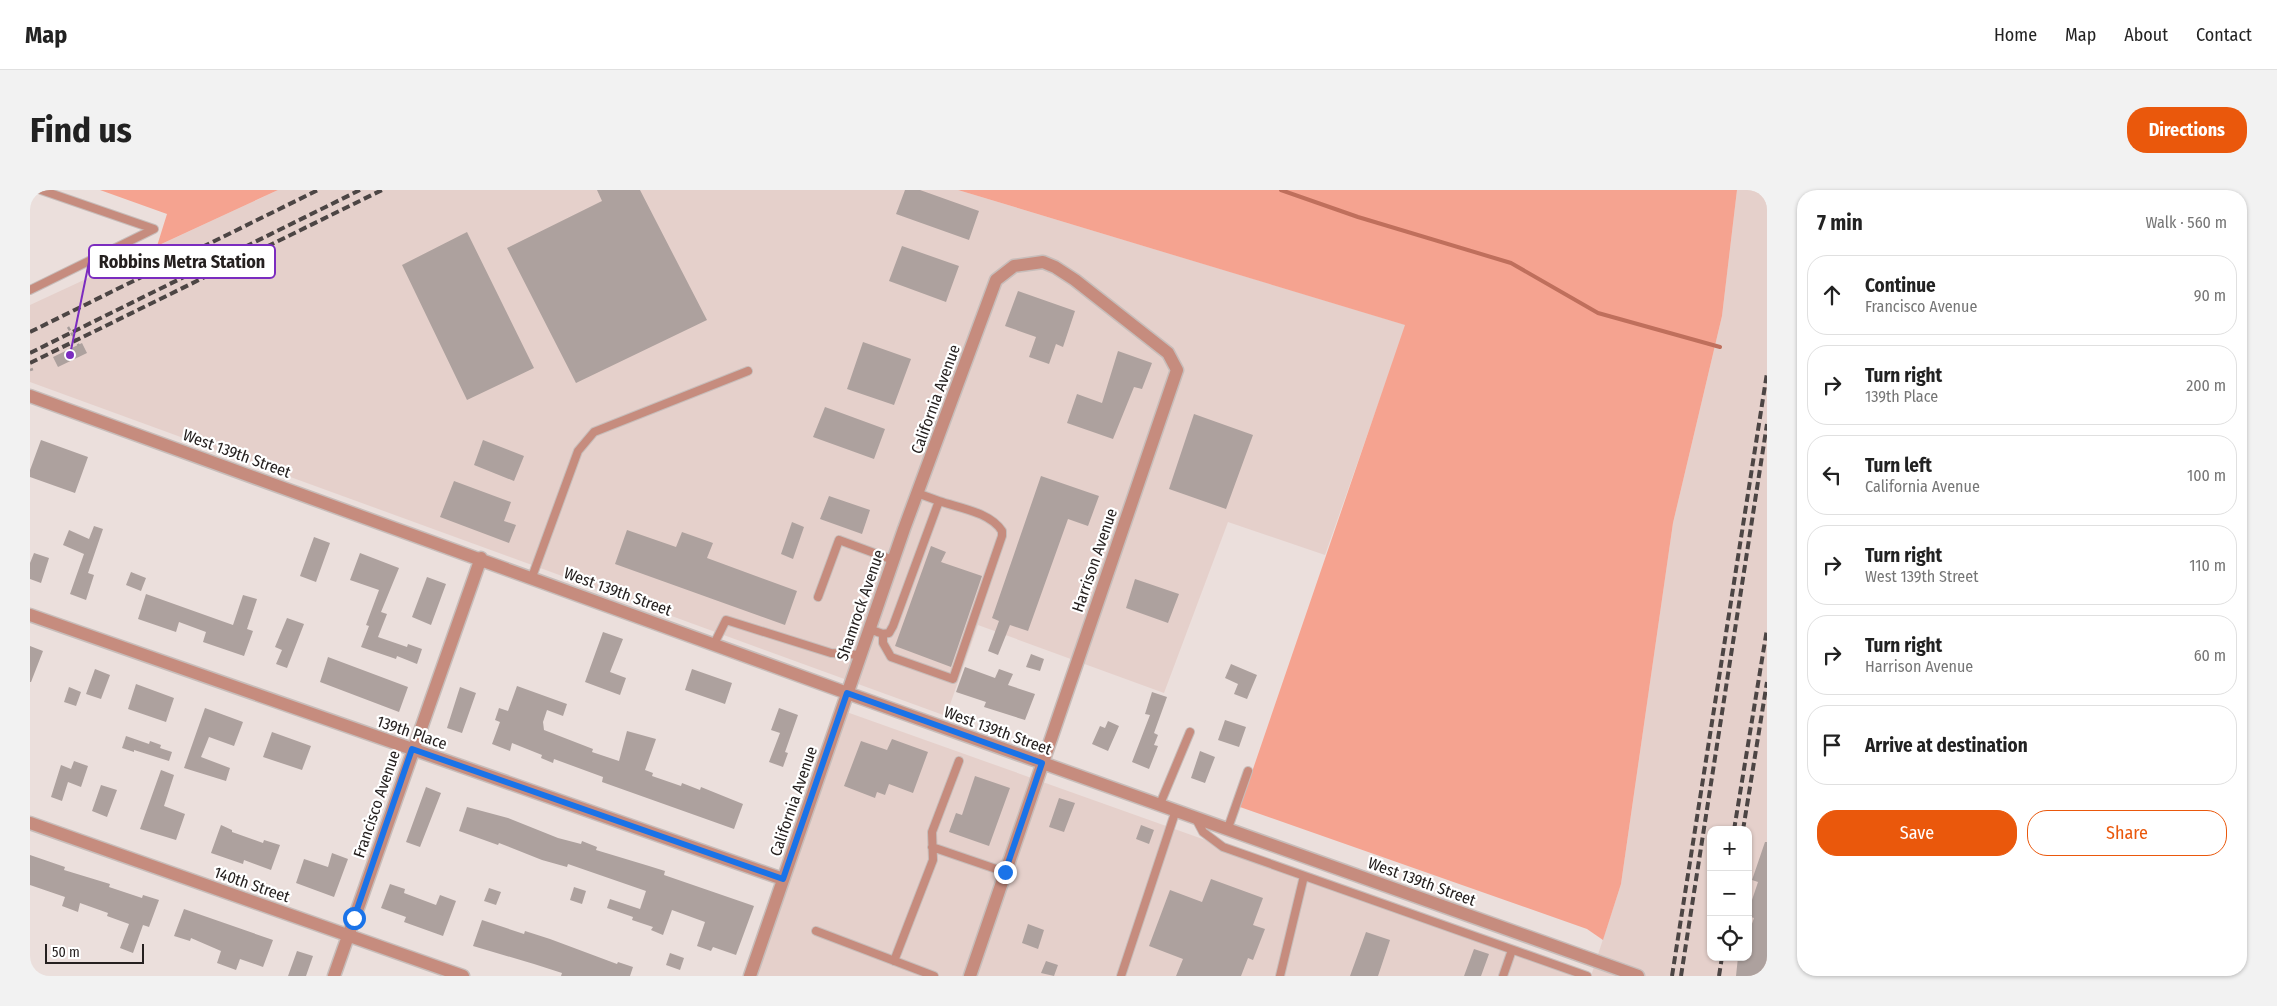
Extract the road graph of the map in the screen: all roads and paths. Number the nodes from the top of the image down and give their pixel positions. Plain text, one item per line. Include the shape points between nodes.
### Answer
1 (40, 190) edge
2 (996, 280) joint
3 (30, 290) edge
4 (68, 327) dead end
5 (79, 346) dead end
6 (748, 371) dead end
7 (33, 399) edge
8 (917, 493) junction
9 (939, 501) junction
10 (904, 529) joint
11 (480, 558) junction
12 (893, 560) junction
13 (532, 576) junction
14 (818, 597) dead end
15 (30, 615) edge
16 (869, 629) junction
17 (883, 634) junction
18 (714, 644) junction
19 (860, 654) junction
20 (847, 693) junction
21 (1190, 732) dead end
22 (412, 749) junction
23 (959, 761) dead end
24 (1042, 763) junction
25 (1248, 771) dead end
26 (1160, 804) junction
27 (1176, 810) junction
28 (1195, 816) junction
29 (30, 823) edge
30 (1228, 828) junction
31 (932, 847) junction
32 (1005, 872) junction
33 (1304, 876) junction
34 (783, 879) junction
35 (816, 931) dead end
36 (349, 935) junction
37 (1512, 950) junction
38 (894, 961) junction
39 (334, 976) edge
40 (463, 976) edge
41 (750, 976) edge
42 (934, 976) edge
43 (970, 976) edge
44 (1121, 976) edge
45 (1280, 976) edge
46 (1503, 976) edge
47 (1587, 976) edge
48 (1638, 976) edge

1 - 3 lane via 154,229
2 - 8 street, California Avenue
2 - 24 street, Harrison Avenue via 1014,266 1043,262 1055,267 1168,353 1177,370
4 - 5 path
6 - 13 lane via 594,432 578,450
7 - 11 street, West 139th Street
8 - 9 lane
8 - 10 street, California Avenue
9 - 17 lane via 893,626
9 - 17 lane via 985,516 998,526 1002,536 953,679 891,657 883,643
10 - 12 street, Shamrock Avenue
11 - 13 street, West 139th Street
11 - 22 street, Francisco Avenue
12 - 14 lane via 839,540
12 - 16 street, Shamrock Avenue
13 - 18 street, West 139th Street
15 - 22 street, 139th Place
16 - 17 lane
16 - 19 street, Shamrock Avenue
18 - 19 lane via 726,620 831,653
18 - 20 street, West 139th Street
19 - 20 street, Shamrock Avenue
20 - 24 street, West 139th Street
20 - 34 street, California Avenue
21 - 26 lane
22 - 34 street, 139th Place
22 - 36 street, Francisco Avenue
23 - 31 lane via 932,832
24 - 26 street, West 139th Street
24 - 32 street, Harrison Avenue
25 - 30 lane
26 - 27 street, West 139th Street
27 - 28 street, West 139th Street
27 - 44 lane
28 - 30 street, West 139th Street
28 - 33 lane via 1203,832 1223,847
29 - 36 street, 140th Street
30 - 48 street, West 139th Street
31 - 32 lane
31 - 38 lane via 933,860
32 - 43 street, Harrison Avenue
33 - 37 lane
33 - 45 lane
34 - 41 street, California Avenue
35 - 38 lane
36 - 39 street, Francisco Avenue
36 - 40 street, 140th Street
37 - 46 lane
37 - 47 lane
38 - 42 lane

